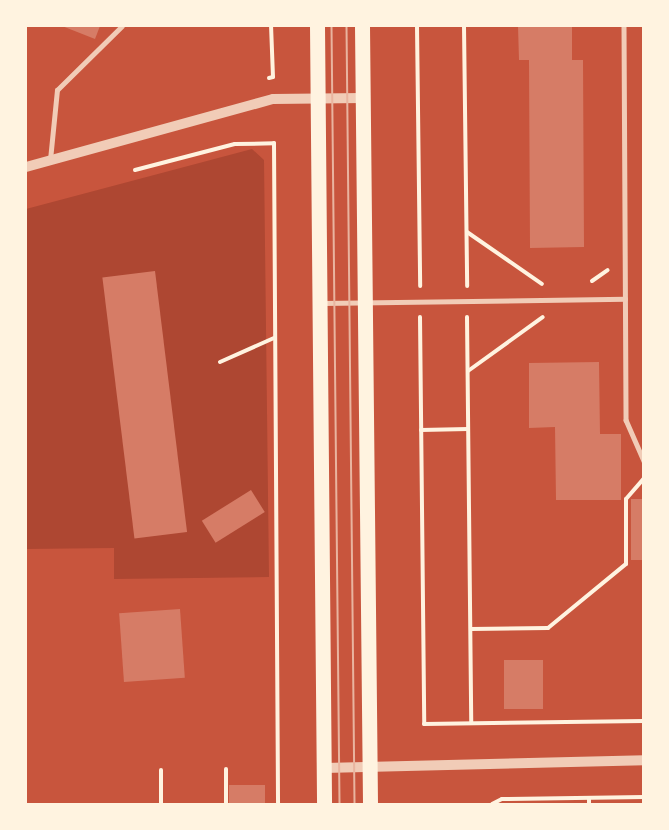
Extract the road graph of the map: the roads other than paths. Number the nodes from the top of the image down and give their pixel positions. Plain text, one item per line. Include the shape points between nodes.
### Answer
1 (122, 26) edge
2 (317, 26) edge
3 (362, 26) edge
4 (624, 26) edge
5 (317, 98) junction
6 (363, 98) junction
7 (50, 160) junction
8 (26, 167) edge
9 (625, 299) junction
10 (320, 303) junction
11 (365, 303) junction
12 (644, 461) edge
13 (644, 760) edge
14 (370, 767) junction
15 (324, 768) junction
16 (324, 804) edge
17 (370, 804) edge

1 - 7 lane via 57,90
2 - 5 main road
3 - 6 main road
4 - 9 lane
5 - 6 street
5 - 7 street via 273,99
5 - 10 main road
6 - 11 main road
7 - 8 street
9 - 11 lane
9 - 12 lane via 626,420
10 - 11 lane
10 - 15 main road
11 - 14 main road
13 - 14 street
14 - 15 street
14 - 17 main road
15 - 16 main road

